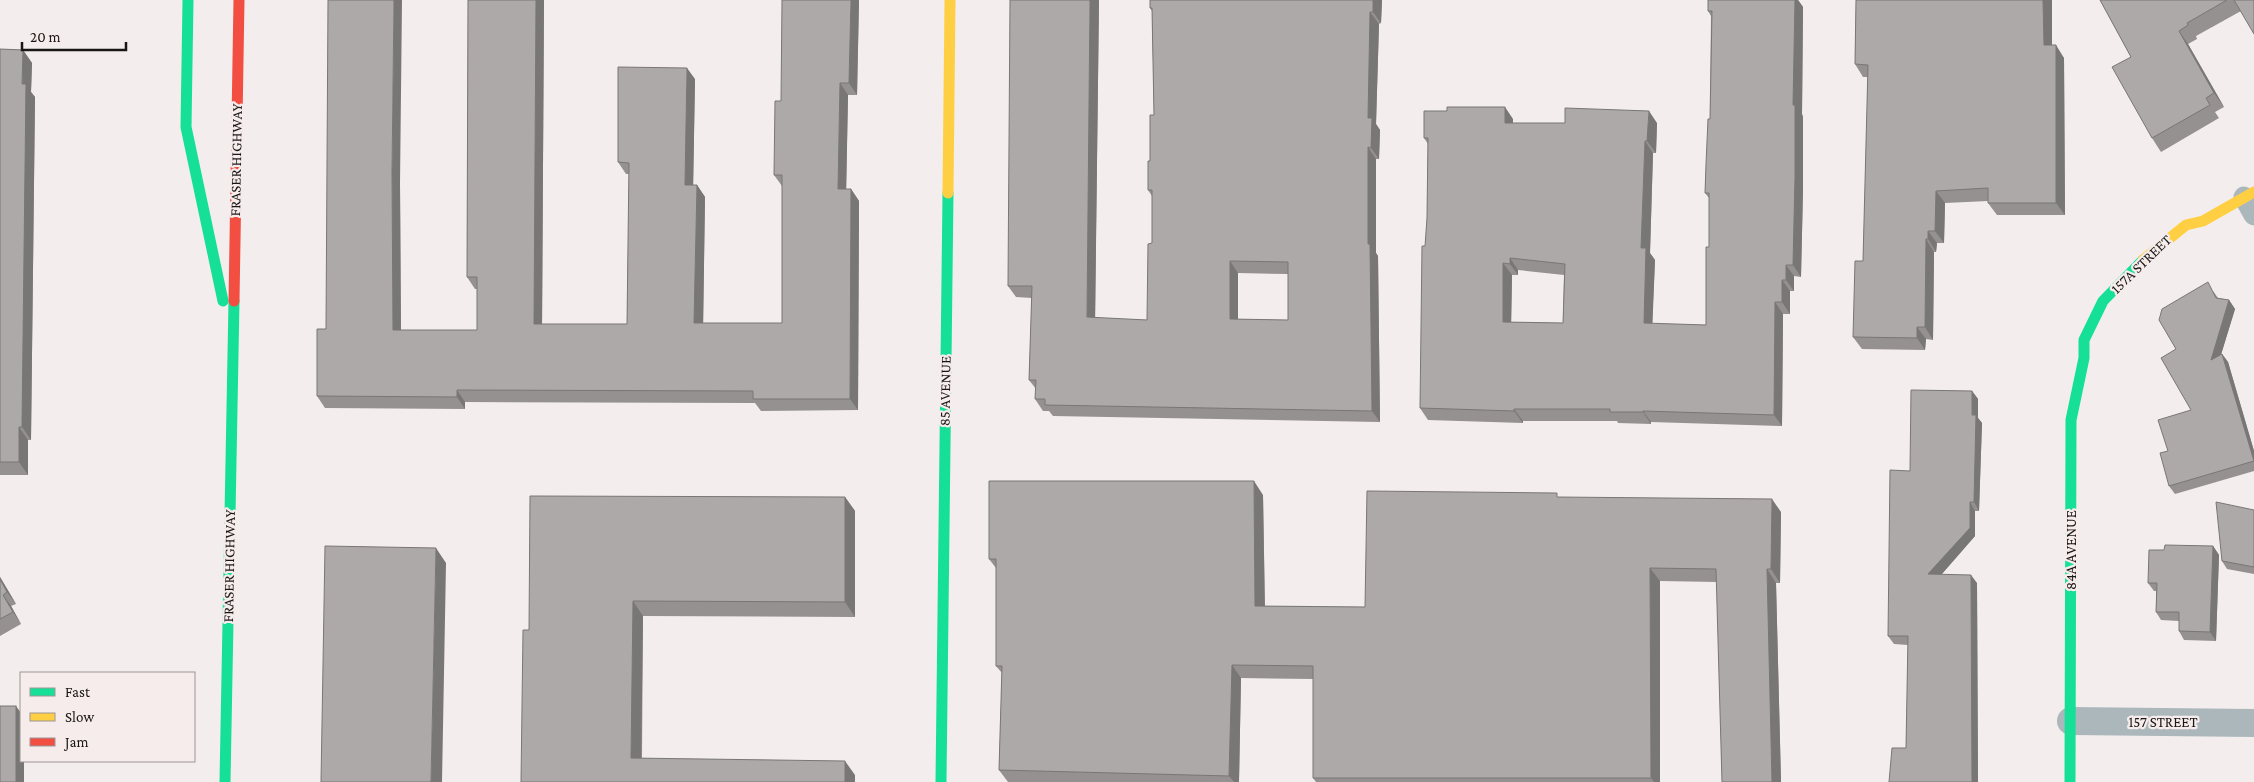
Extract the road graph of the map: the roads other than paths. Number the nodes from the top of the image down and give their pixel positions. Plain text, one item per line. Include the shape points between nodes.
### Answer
1 (188, 0) edge
2 (239, 0) edge
3 (950, 0) edge
4 (2251, 201) edge
5 (2091, 322) joint
6 (232, 350) junction
7 (2072, 721) junction
8 (2254, 723) edge
9 (225, 782) edge
10 (940, 782) edge
11 (2070, 782) edge

1 - 6 street, FRASER HIGHWAY via 186,127
2 - 6 street, FRASER HIGHWAY
3 - 10 street, 85 AVENUE
4 - 5 street, 157A STREET via 2186,225 2171,235 2120,282 2103,301
5 - 7 street, 84A AVENUE via 2084,340 2084,358 2071,420
6 - 9 street, FRASER HIGHWAY
7 - 8 street, 157 STREET
7 - 11 street, 84A AVENUE

